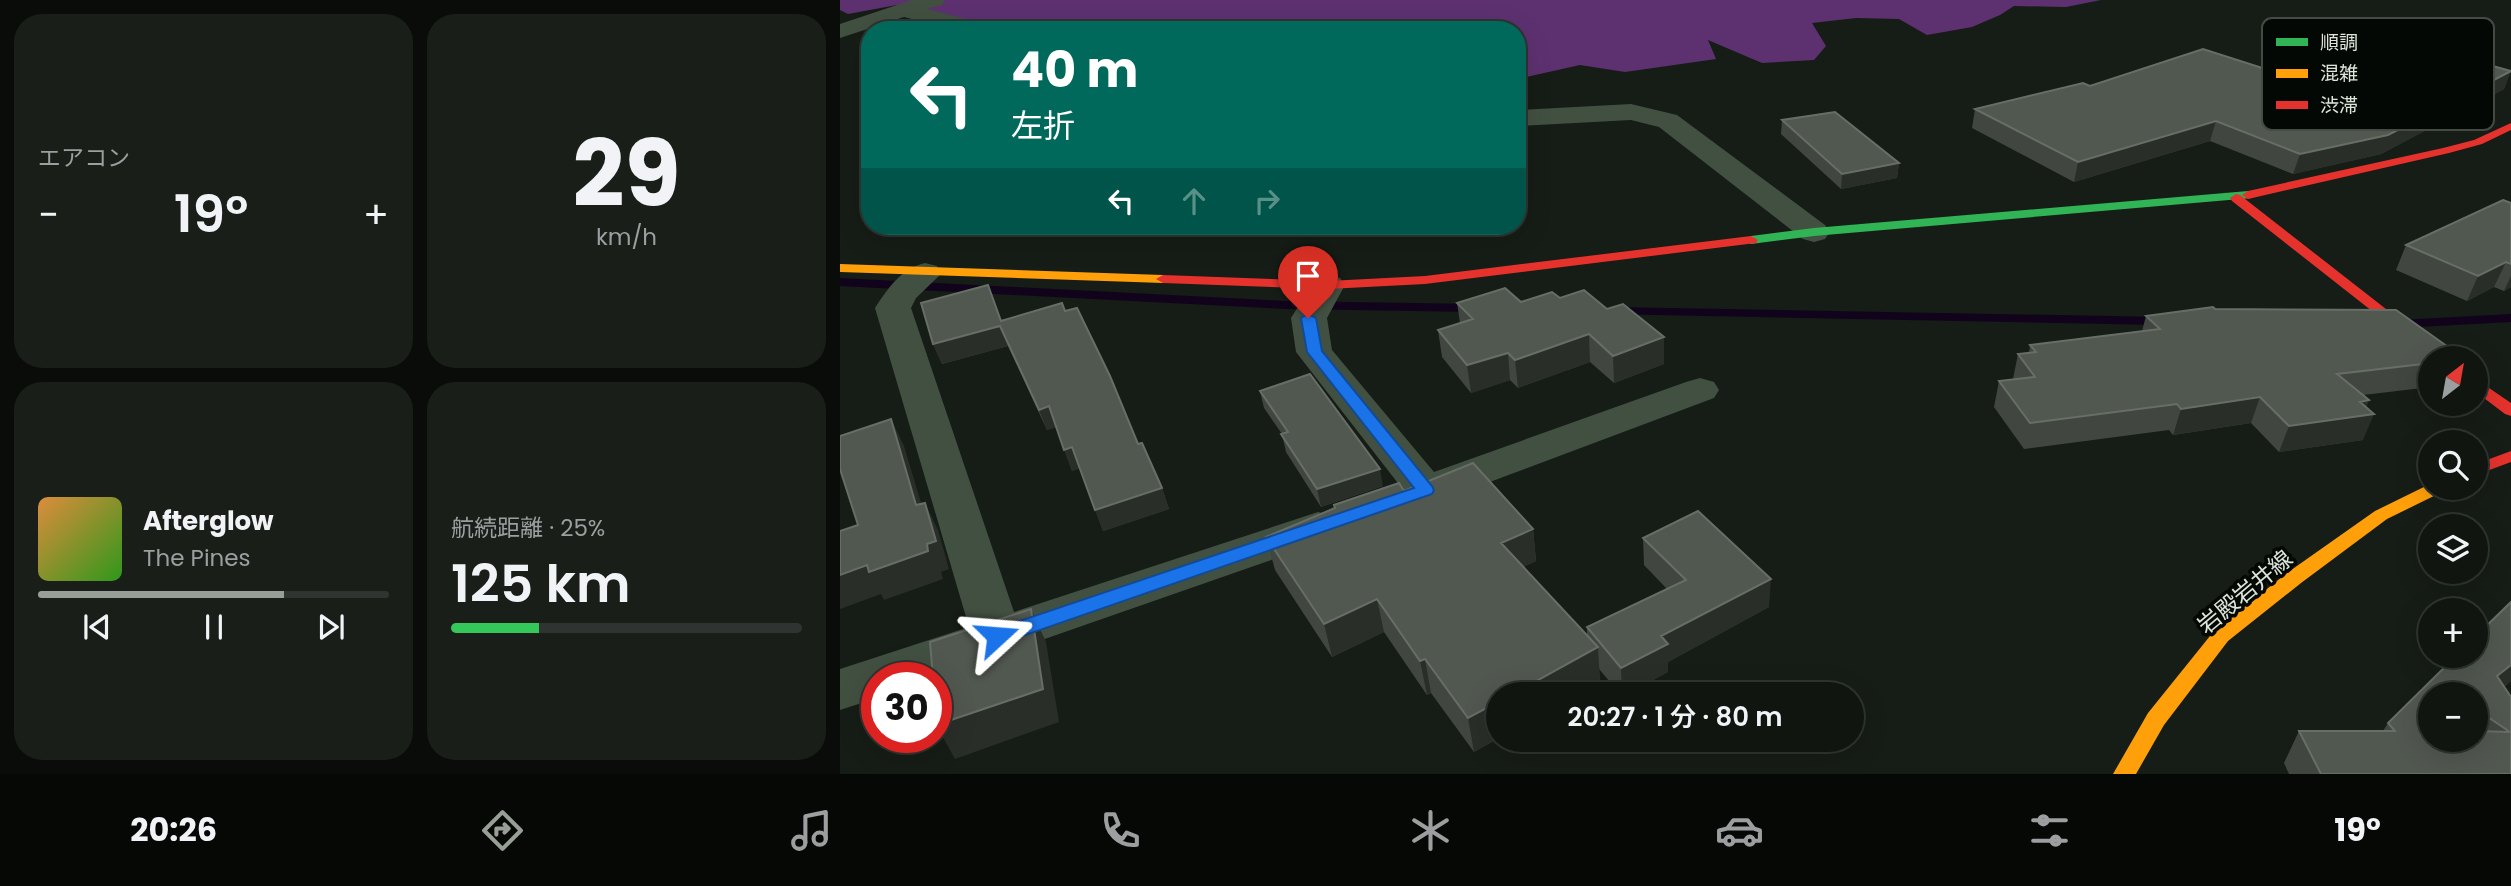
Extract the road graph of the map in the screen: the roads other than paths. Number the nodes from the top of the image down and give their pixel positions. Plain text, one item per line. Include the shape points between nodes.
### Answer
1 (934, 0) edge
2 (903, 10) junction
3 (870, 21) edge
4 (946, 21) edge
5 (861, 24) edge
6 (840, 31) edge
7 (1526, 118) edge
8 (2511, 126) edge
9 (2236, 198) junction
10 (1814, 232) junction
11 (840, 268) edge
12 (925, 273) junction
13 (1328, 285) junction
14 (2426, 346) edge
15 (1700, 390) dead end
16 (2488, 393) edge
17 (2511, 411) edge
18 (2511, 456) edge
19 (2488, 465) edge
20 (2418, 497) edge
21 (1391, 502) junction
22 (997, 636) junction
23 (840, 690) edge
24 (2124, 774) edge

1 - 2 street
2 - 3 street
2 - 4 street
5 - 6 street
7 - 10 street via 1631,112 1668,121
8 - 9 street via 2445,151
9 - 10 street
9 - 14 street
10 - 13 street via 1425,280
11 - 12 street
12 - 13 street
12 - 22 street via 893,308
13 - 21 street via 1308,318 1314,352
15 - 21 street
16 - 17 street
18 - 19 street
20 - 24 street, 岩殿岩井線 via 2381,515 2221,636 2156,719
21 - 22 street
22 - 23 street

